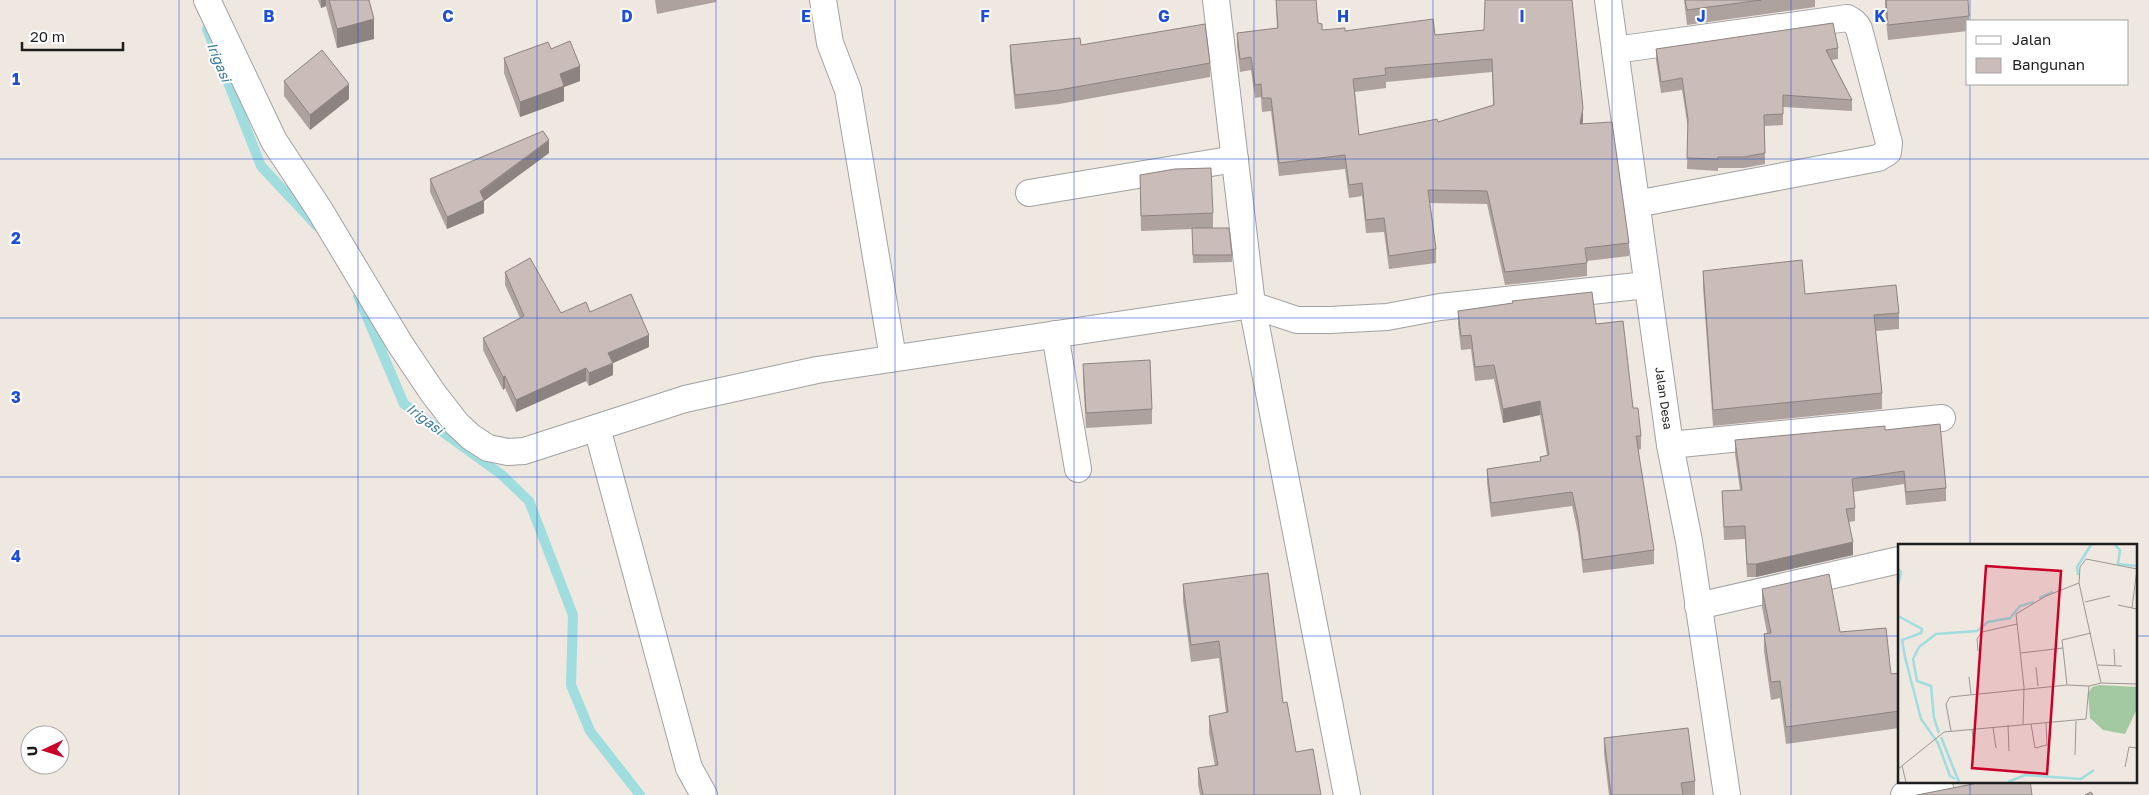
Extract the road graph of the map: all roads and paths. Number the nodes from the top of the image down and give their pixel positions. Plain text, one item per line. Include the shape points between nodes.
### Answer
1 (207, 0) edge
2 (823, 0) edge
3 (1216, 0) edge
4 (1608, 0) edge
5 (1615, 50) junction
6 (1235, 159) junction
7 (1029, 193) dead end
8 (1636, 204) junction
9 (1647, 286) junction
10 (1252, 305) junction
11 (1055, 334) junction
12 (893, 358) junction
13 (1942, 418) dead end
14 (597, 428) junction
15 (1670, 444) junction
16 (1078, 469) dead end
17 (1898, 560) edge
18 (1698, 606) junction
19 (1940, 788) edge
20 (704, 795) edge
21 (1347, 795) edge
22 (1728, 795) edge
23 (1904, 795) edge

1 - 14 street via 274,141 400,344 457,424 488,448 508,452 524,451
2 - 12 street via 830,43 848,90
3 - 6 street
4 - 5 street, Jalan Desa
5 - 8 street, Jalan Desa
5 - 8 street via 1846,18 1859,29 1889,143 1888,152 1878,158
6 - 7 street
6 - 10 street
8 - 9 street, Jalan Desa
9 - 10 street via 1330,320 1297,320
9 - 15 street, Jalan Desa
10 - 11 street
10 - 21 street
11 - 12 street
11 - 16 street
12 - 14 street via 817,370 685,399
13 - 15 street
14 - 20 street via 689,768
15 - 18 street, Jalan Desa
17 - 18 street
18 - 22 street, Jalan Desa
19 - 23 street

